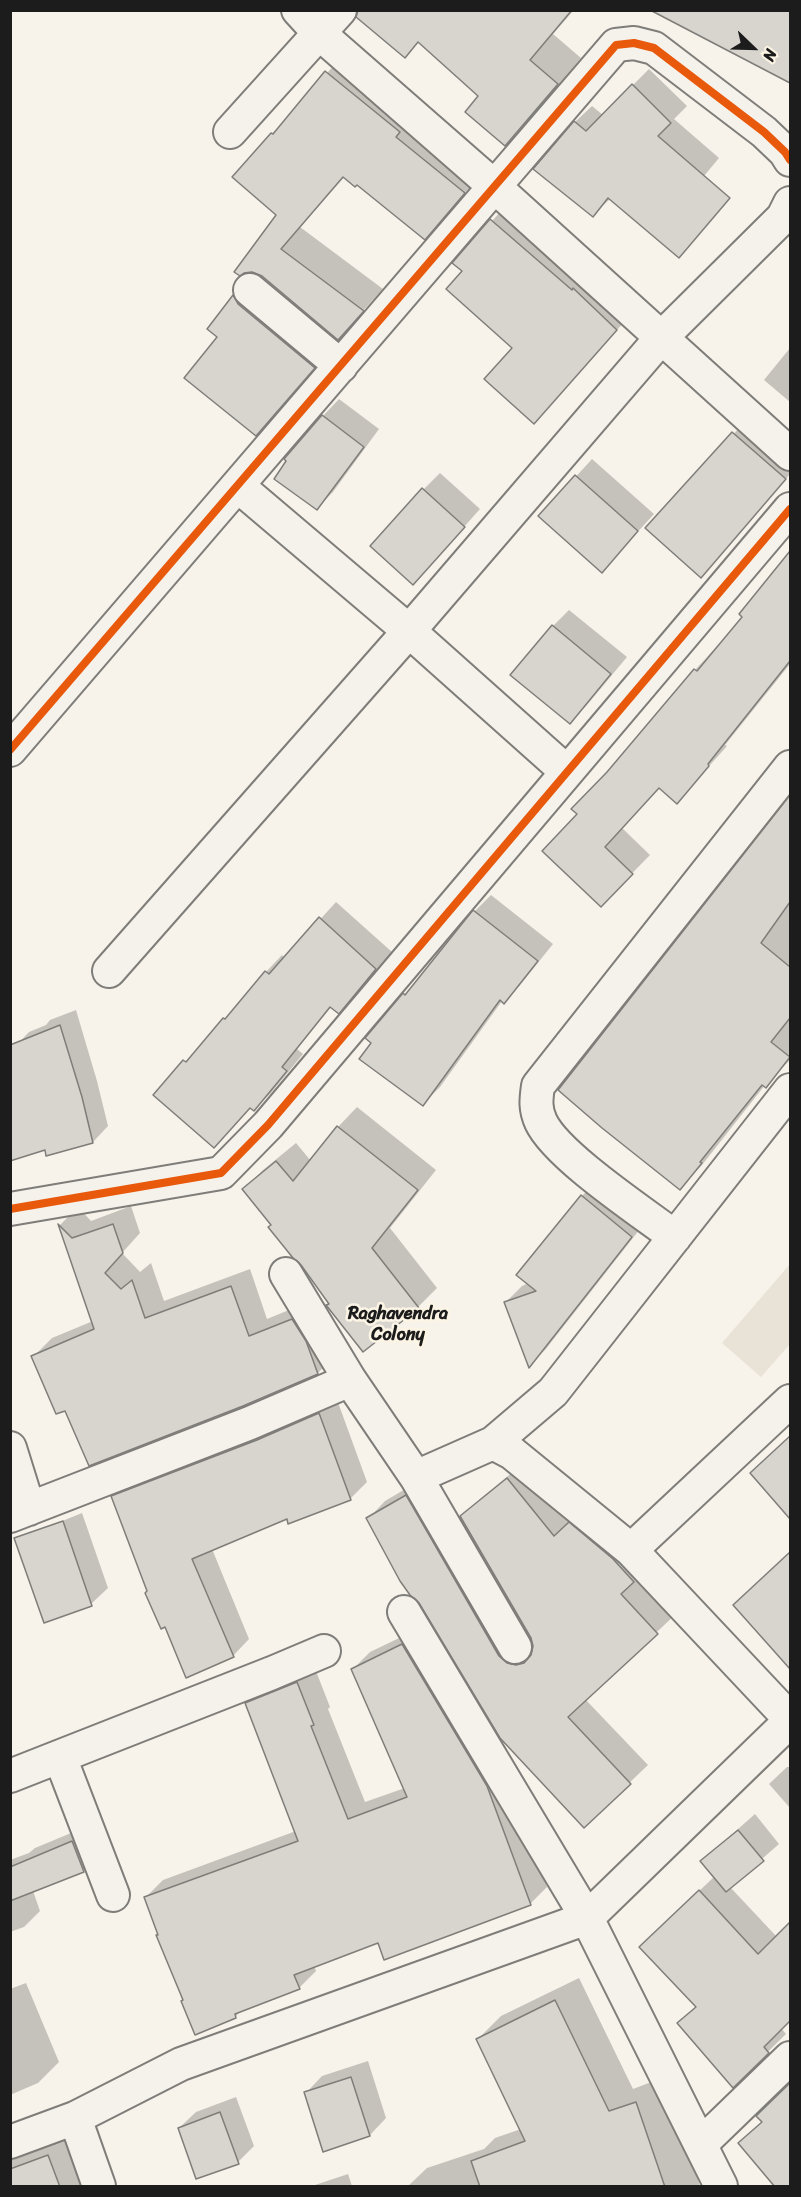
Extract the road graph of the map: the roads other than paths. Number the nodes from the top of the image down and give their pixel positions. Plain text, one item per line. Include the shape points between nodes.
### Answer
1 (298, 10) edge
2 (340, 10) edge
3 (320, 34) junction
4 (230, 132) dead end
5 (790, 160) edge
6 (495, 187) junction
7 (790, 203) edge
8 (250, 290) dead end
9 (661, 338) junction
10 (341, 366) junction
11 (790, 454) edge
12 (238, 486) junction
13 (790, 509) edge
14 (409, 631) junction
15 (10, 750) edge
16 (790, 767) edge
17 (567, 772) junction
18 (109, 971) dead end
19 (790, 1090) edge
20 (10, 1209) edge
21 (675, 1237) junction
22 (286, 1274) dead end
23 (350, 1380) junction
24 (790, 1401) edge
25 (494, 1443) junction
26 (10, 1448) edge
27 (416, 1477) junction
28 (20, 1513) edge
29 (631, 1550) junction
30 (404, 1611) dead end
31 (515, 1647) dead end
32 (324, 1651) dead end
33 (790, 1720) edge
34 (60, 1757) junction
35 (10, 1776) edge
36 (112, 1895) dead end
37 (587, 1917) junction
38 (790, 2058) edge
39 (75, 2118) junction
40 (10, 2142) edge
41 (701, 2144) junction
42 (99, 2187) edge
43 (721, 2187) edge

1 - 3 street
2 - 3 street
3 - 4 street
3 - 6 street
5 - 6 street via 764,132 654,48 634,43 616,45 597,64
6 - 9 street
6 - 10 street
7 - 9 street via 783,217
8 - 10 street
9 - 11 street
9 - 14 street
10 - 12 street
12 - 14 street
12 - 15 street
13 - 17 street
14 - 17 street
14 - 18 street
16 - 21 street via 538,1086 535,1104 551,1139
17 - 20 street via 268,1125 221,1173
19 - 21 street
21 - 25 street via 553,1392
22 - 23 street
23 - 27 street
23 - 28 street
24 - 29 street
25 - 27 street
25 - 29 street via 528,1464
26 - 28 street
27 - 31 street
29 - 33 street
30 - 37 street
32 - 34 street
33 - 37 street
34 - 35 street
34 - 36 street
37 - 39 street via 181,2064
37 - 41 street
38 - 41 street
39 - 40 street
39 - 42 street
41 - 43 street

